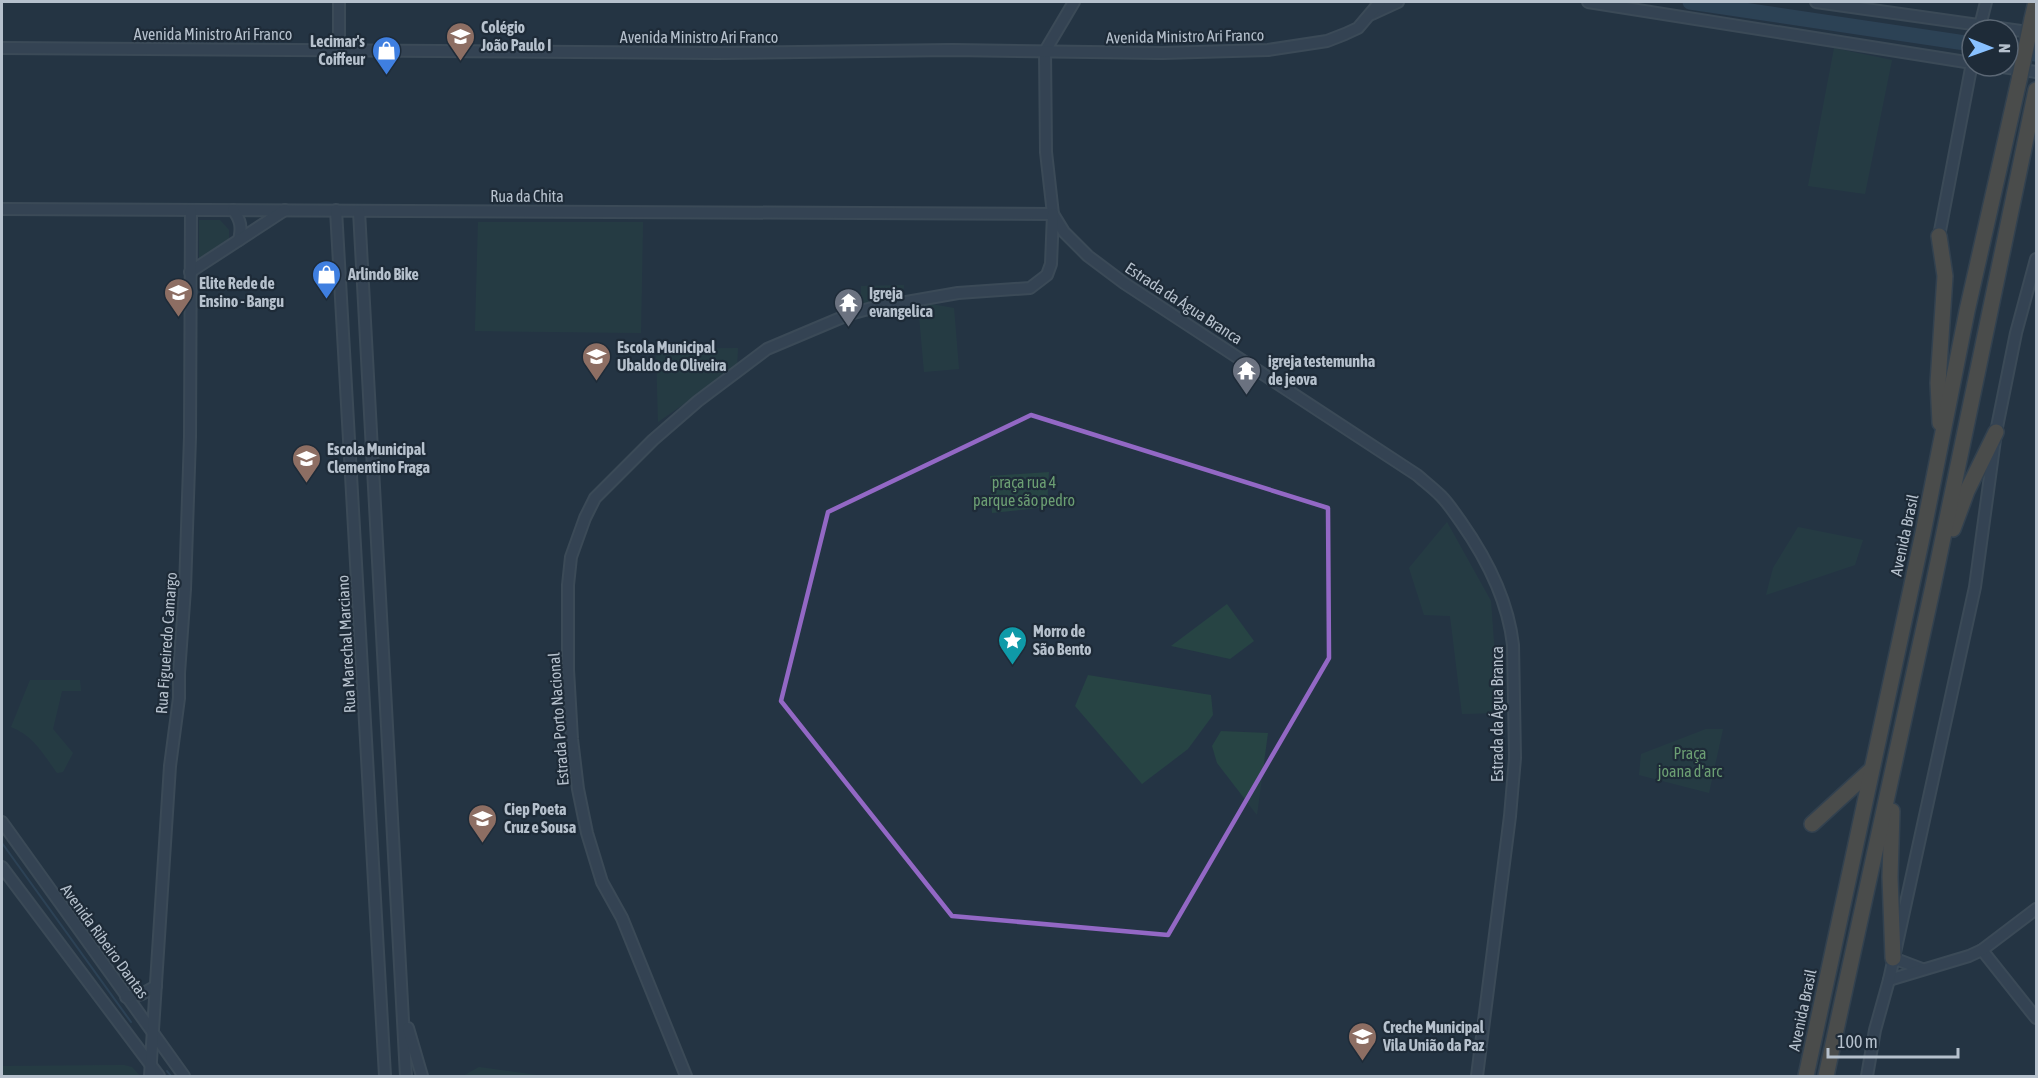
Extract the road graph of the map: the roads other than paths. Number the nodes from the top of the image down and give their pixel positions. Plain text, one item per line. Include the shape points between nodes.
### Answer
1 (339, 2) edge
2 (1074, 2) edge
3 (1380, 2) edge
4 (1398, 2) edge
5 (1588, 2) edge
6 (1816, 2) edge
7 (2036, 2) edge
8 (1984, 7) edge
9 (1369, 16) junction
10 (1972, 18) edge
11 (1960, 21) edge
12 (2020, 26) edge
13 (2035, 26) edge
14 (2, 48) edge
15 (339, 49) junction
16 (1045, 51) junction
17 (1954, 60) junction
18 (1960, 61) edge
19 (2020, 70) edge
20 (2037, 72) edge
21 (1969, 78) edge
22 (1968, 84) junction
23 (2037, 90) edge
24 (2, 209) edge
25 (191, 210) junction
26 (233, 210) junction
27 (285, 210) junction
28 (336, 210) junction
29 (359, 211) junction
30 (1053, 214) junction
31 (1939, 236) joint
32 (239, 240) junction
33 (2037, 259) edge
34 (190, 272) junction
35 (1996, 432) junction
36 (1942, 444) junction
37 (1933, 586) junction
38 (1895, 764) junction
39 (1871, 771) junction
40 (2, 822) edge
41 (1812, 824) dead end
42 (2, 867) edge
43 (2037, 909) edge
44 (1982, 950) junction
45 (1893, 958) junction
46 (1922, 970) junction
47 (1889, 980) junction
48 (156, 986) junction
49 (126, 996) junction
50 (402, 1000) junction
51 (2037, 1018) edge
52 (153, 1033) junction
53 (150, 1071) edge
54 (159, 1077) edge
55 (184, 1077) edge
56 (385, 1077) edge
57 (406, 1077) edge
58 (422, 1077) edge
59 (686, 1077) edge
60 (1477, 1077) edge
61 (1806, 1077) edge
62 (1826, 1077) edge
63 (1867, 1077) edge

1 - 15 street
2 - 16 street
3 - 9 street, Avenida Ministro Ari Franco
4 - 9 street
5 - 17 street
6 - 11 street
7 - 13 highway, Avenida Brasil
8 - 10 street
9 - 16 street, Avenida Ministro Ari Franco via 1352,31 1297,47 1162,53
12 - 13 street
13 - 36 highway, Avenida Brasil, bridge via 1967,311
14 - 15 street, Avenida Ministro Ari Franco
15 - 16 street, Avenida Ministro Ari Franco
16 - 30 street, Estrada da Água Branca via 1046,152
17 - 18 street
17 - 22 street
19 - 20 street
21 - 22 street
22 - 31 street
23 - 37 highway
24 - 25 street, Rua da Chita
25 - 26 street, Rua da Chita
25 - 34 street, Rua Figueiredo Camargo
26 - 27 street, Rua da Chita
26 - 32 street via 240,225
27 - 28 street, Rua da Chita
27 - 32 street
28 - 29 street, Rua da Chita
28 - 56 street, Rua Marechal Marciano
29 - 30 street, Rua da Chita
29 - 50 street
30 - 59 street, Estrada Porto Nacional via 1049,270 1030,288 958,293 891,304 850,314 767,349 653,440 595,498 578,537 568,585 570,693 576,769 587,833 602,882 622,918
30 - 60 street, Estrada da Água Branca via 1064,232 1088,256 1124,283 1417,475 1442,497 1490,567 1511,627 1515,759
31 - 36 highway via 1945,276 1938,383
32 - 34 street
33 - 35 street via 2016,333
34 - 48 street, Rua Figueiredo Camargo via 185,589
35 - 37 highway via 1967,491
35 - 45 street via 1975,587
36 - 39 highway, Avenida Brasil
37 - 38 highway
38 - 45 highway via 1890,877
38 - 62 highway
39 - 41 highway
39 - 61 highway, Avenida Brasil
40 - 49 street, Avenida Ribeiro Dantas
42 - 53 street
43 - 44 street
44 - 46 street
44 - 51 street
45 - 46 street
45 - 47 street
46 - 47 street
47 - 63 street
48 - 49 street via 142,994
48 - 52 street, Rua Figueiredo Camargo
49 - 52 street, Avenida Ribeiro Dantas
50 - 57 street
50 - 58 street
52 - 53 street, Rua Figueiredo Camargo
52 - 55 street, Avenida Ribeiro Dantas
53 - 54 street

